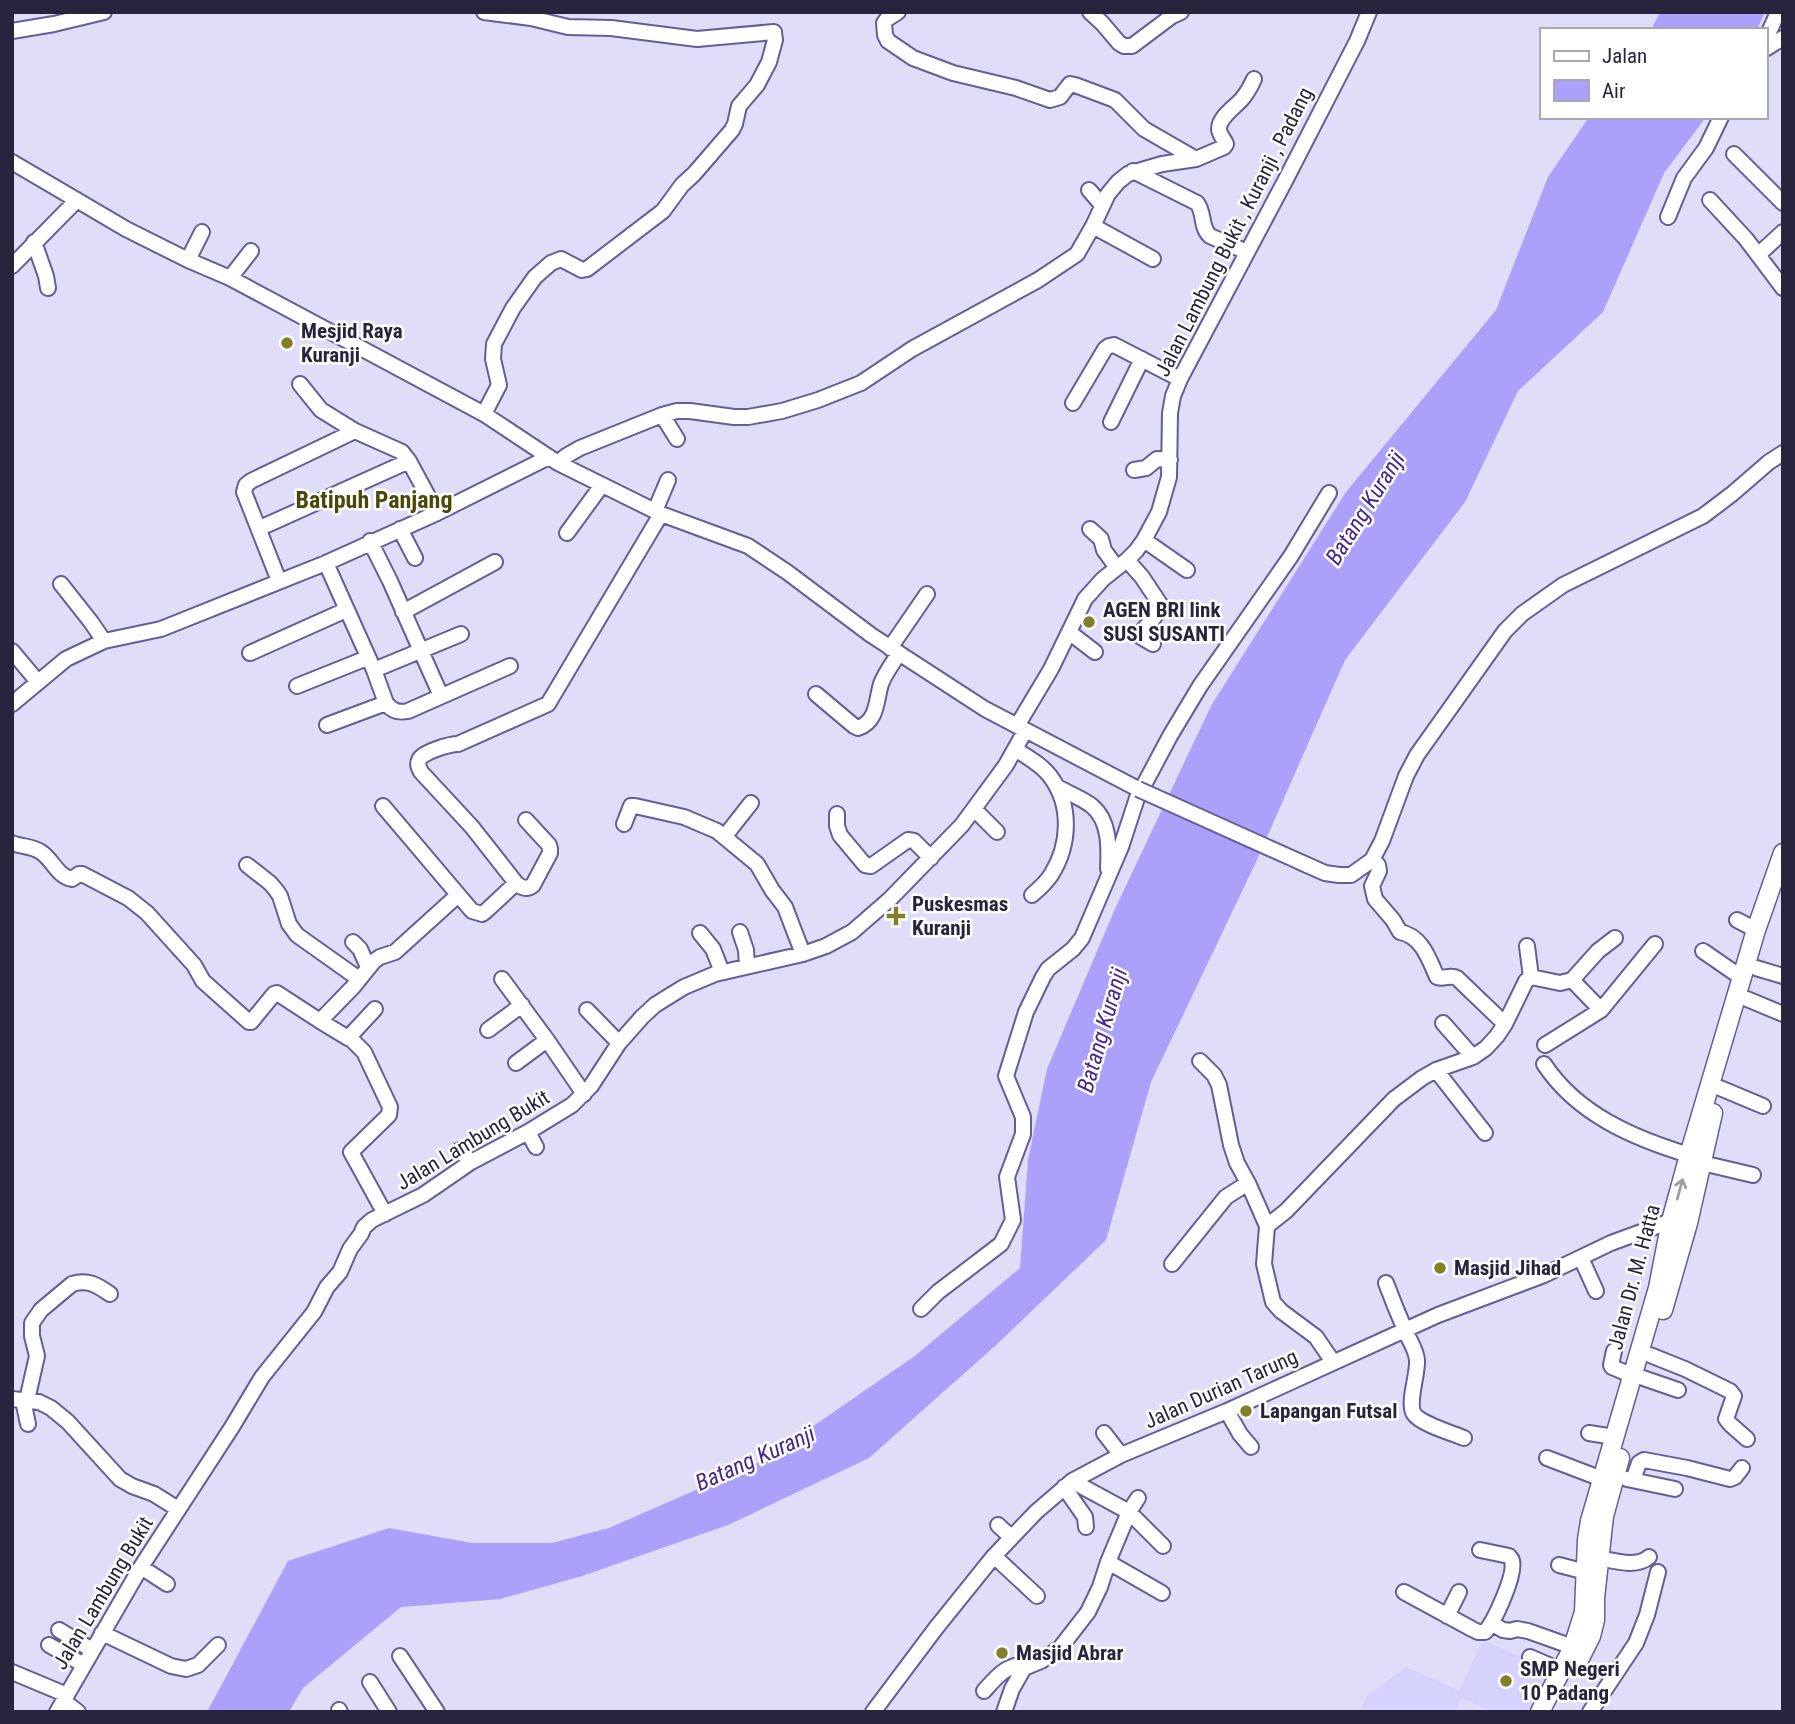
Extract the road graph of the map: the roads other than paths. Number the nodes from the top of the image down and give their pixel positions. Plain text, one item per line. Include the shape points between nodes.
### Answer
1 (104, 12) edge
2 (484, 12) edge
3 (898, 12) edge
4 (1090, 12) edge
5 (1181, 12) edge
6 (1369, 12) edge
7 (1779, 12) edge
8 (533, 15) edge
9 (12, 31) edge
10 (1767, 37) edge
11 (1783, 38) edge
12 (1767, 48) edge
13 (1254, 79) dead end
14 (1720, 119) edge
15 (1734, 153) dead end
16 (1196, 159) junction
17 (12, 162) edge
18 (1133, 171) junction
19 (1089, 190) dead end
20 (77, 200) junction
21 (1710, 200) dead end
22 (1783, 203) edge
23 (1102, 205) junction
24 (1668, 216) dead end
25 (1093, 226) junction
26 (202, 232) dead end
27 (1783, 232) edge
28 (34, 242) junction
29 (251, 251) dead end
30 (1247, 252) junction
31 (1758, 256) junction
32 (1153, 259) dead end
33 (188, 260) junction
34 (12, 266) edge
35 (230, 278) junction
36 (48, 288) dead end
37 (1783, 288) edge
38 (1142, 359) junction
39 (1180, 379) junction
40 (300, 384) dead end
41 (1073, 403) dead end
42 (484, 414) junction
43 (662, 415) junction
44 (1111, 422) dead end
45 (355, 431) junction
46 (677, 439) dead end
47 (1783, 453) edge
48 (554, 460) junction
49 (1170, 460) junction
50 (409, 461) junction
51 (1134, 470) dead end
52 (668, 480) dead end
53 (602, 485) junction
54 (1329, 493) dead end
55 (658, 512) junction
56 (437, 513) junction
57 (260, 528) junction
58 (400, 528) junction
59 (1090, 529) dead end
60 (567, 533) dead end
61 (1144, 540) junction
62 (370, 541) junction
63 (415, 558) dead end
64 (495, 562) dead end
65 (326, 563) junction
66 (1122, 564) junction
67 (1187, 569) dead end
68 (279, 581) junction
69 (61, 584) dead end
70 (927, 594) dead end
71 (346, 610) junction
72 (403, 612) junction
73 (1069, 632) junction
74 (460, 634) dead end
75 (104, 641) junction
76 (1153, 644) dead end
77 (421, 650) junction
78 (12, 651) edge
79 (895, 651) junction
80 (1095, 652) dead end
81 (250, 653) dead end
82 (370, 664) junction
83 (510, 666) dead end
84 (38, 682) junction
85 (297, 686) dead end
86 (816, 694) dead end
87 (441, 696) junction
88 (12, 704) edge
89 (386, 704) junction
90 (327, 725) dead end
91 (1021, 729) junction
92 (1015, 749) junction
93 (1057, 788) junction
94 (751, 803) dead end
95 (383, 806) dead end
96 (974, 809) junction
97 (837, 814) dead end
98 (526, 820) dead end
99 (624, 824) dead end
100 (997, 832) dead end
101 (725, 836) junction
102 (12, 843) edge
103 (1783, 853) edge
104 (931, 858) junction
105 (1371, 860) junction
106 (247, 865) dead end
107 (1108, 876) junction
108 (516, 883) junction
109 (1783, 883) edge
110 (458, 895) junction
111 (1032, 895) dead end
112 (1737, 920) dead end
113 (740, 932) dead end
114 (700, 933) dead end
115 (1759, 933) junction
116 (1615, 939) dead end
117 (353, 942) dead end
118 (1656, 944) dead end
119 (1527, 946) dead end
120 (1703, 951) dead end
121 (803, 954) junction
122 (747, 966) junction
123 (368, 967) junction
124 (722, 972) junction
125 (1749, 973) junction
126 (1531, 976) junction
127 (1783, 976) edge
128 (359, 979) junction
129 (502, 979) dead end
130 (1572, 981) junction
131 (1747, 999) junction
132 (522, 1005) junction
133 (375, 1009) dead end
134 (587, 1010) dead end
135 (1601, 1010) junction
136 (1783, 1014) edge
137 (320, 1021) junction
138 (1443, 1023) dead end
139 (1506, 1024) junction
140 (488, 1030) dead end
141 (349, 1037) junction
142 (547, 1040) junction
143 (619, 1043) junction
144 (1545, 1045) dead end
145 (1473, 1057) junction
146 (1200, 1061) dead end
147 (516, 1063) dead end
148 (1544, 1064) dead end
149 (1436, 1070) junction
150 (1720, 1088) junction
151 (584, 1094) junction
152 (1763, 1105) dead end
153 (528, 1132) junction
154 (1485, 1133) dead end
155 (536, 1147) dead end
156 (460, 1150) dead end
157 (1695, 1159) junction
158 (471, 1161) junction
159 (1752, 1175) dead end
160 (1248, 1183) junction
161 (385, 1214) junction
162 (1671, 1221) junction
163 (1267, 1226) junction
164 (1581, 1258) junction
165 (1172, 1264) dead end
166 (1386, 1283) dead end
167 (1596, 1291) dead end
168 (110, 1294) dead end
169 (921, 1309) dead end
170 (1651, 1328) junction
171 (1405, 1331) junction
172 (1614, 1351) dead end
173 (1650, 1355) junction
174 (1333, 1362) junction
175 (1637, 1377) junction
176 (1678, 1390) dead end
177 (21, 1399) edge
178 (1227, 1411) junction
179 (28, 1424) dead end
180 (1104, 1433) dead end
181 (1588, 1433) dead end
182 (1614, 1437) junction
183 (1464, 1438) dead end
184 (1747, 1438) dead end
185 (1251, 1447) dead end
186 (1121, 1455) junction
187 (1547, 1458) dead end
188 (1742, 1468) dead end
189 (1608, 1478) junction
190 (1633, 1480) junction
191 (1068, 1484) junction
192 (1675, 1489) dead end
193 (1138, 1497) dead end
194 (178, 1509) junction
195 (1129, 1512) junction
196 (998, 1525) dead end
197 (1086, 1527) dead end
198 (1011, 1537) junction
199 (1163, 1546) dead end
200 (1480, 1550) dead end
201 (994, 1556) junction
202 (1649, 1557) dead end
203 (1599, 1558) junction
204 (1108, 1562) junction
205 (1559, 1565) dead end
206 (141, 1567) junction
207 (1586, 1572) junction
208 (1658, 1572) dead end
209 (167, 1584) dead end
210 (1404, 1592) dead end
211 (1459, 1592) dead end
212 (1162, 1593) dead end
213 (1037, 1596) dead end
214 (1447, 1616) junction
215 (1491, 1623) junction
216 (59, 1630) dead end
217 (102, 1633) junction
218 (49, 1645) dead end
219 (218, 1645) dead end
220 (1573, 1647) junction
221 (92, 1650) junction
222 (400, 1656) dead end
223 (1530, 1657) dead end
224 (1041, 1661) junction
225 (84, 1665) junction
226 (1562, 1671) junction
227 (12, 1672) edge
228 (370, 1682) dead end
229 (984, 1691) dead end
230 (63, 1703) edge
231 (78, 1712) edge
232 (389, 1712) edge
233 (437, 1712) edge
234 (873, 1712) edge
235 (1004, 1712) edge
236 (1540, 1712) edge
237 (1553, 1712) edge
238 (1590, 1712) edge

1 - 9 street
2 - 8 street
3 - 16 street via 884,23 885,35 913,58 1050,100 1075,85 1115,100 1144,129
4 - 5 street via 1127,47
6 - 30 street, Jalan Lambung Bukit , Kuranji , Padang
7 - 10 street
8 - 42 street via 568,27 697,39 774,32 775,40 757,85 739,106 735,124 663,211 587,269 561,259 535,277 494,344 499,385
11 - 12 street
13 - 16 street via 1219,127 1224,147
14 - 24 street via 1684,178
15 - 22 street
16 - 18 street
17 - 20 street
18 - 23 street via 1118,182
18 - 30 street via 1197,203 1210,236
19 - 23 street
20 - 28 street
20 - 33 street
21 - 31 street
23 - 25 street
25 - 32 street
25 - 43 street via 1081,249 1061,265 861,383 782,411 748,417 690,411
26 - 33 street
27 - 31 street
28 - 34 street
28 - 36 street
29 - 35 street
30 - 39 street, Jalan Lambung Bukit , Kuranji , Padang
31 - 37 street
33 - 35 street
35 - 42 street
38 - 39 street
38 - 41 street via 1114,345 1107,347
38 - 44 street
39 - 49 street, Jalan Lambung Bukit , Kuranji , Padang via 1170,413
40 - 45 street via 321,410
42 - 48 street
43 - 46 street
43 - 48 street
45 - 50 street via 402,452
45 - 57 street via 246,485 244,492
47 - 105 street via 1703,516 1563,585 1522,614 1417,755
48 - 53 street
48 - 56 street
49 - 51 street via 1157,459
49 - 61 street, Jalan Lambung Bukit , Kuranji , Padang via 1165,495
50 - 56 street
50 - 57 street
52 - 55 street
53 - 55 street
53 - 60 street
54 - 107 street via 1170,736 1137,799
55 - 79 street via 748,546
55 - 108 street via 548,704 419,760 421,772
56 - 58 street
57 - 68 street
58 - 62 street
58 - 63 street
59 - 66 street via 1101,539 1104,550
61 - 66 street, Jalan Lambung Bukit , Kuranji , Padang
61 - 67 street
62 - 65 street
62 - 72 street
64 - 72 street
65 - 68 street
65 - 71 street
66 - 73 street, Jalan Lambung Bukit , Kuranji , Padang via 1085,599
66 - 76 street via 1142,577 1160,604 1140,634
68 - 75 street via 161,629
69 - 75 street
70 - 79 street
71 - 81 street
71 - 82 street
72 - 77 street
73 - 80 street
73 - 91 street, Jalan Lambung Bukit , Kuranji , Padang
74 - 77 street
75 - 84 street via 66,659
77 - 82 street
77 - 87 street
78 - 84 street
79 - 86 street via 875,713 863,727 854,726
79 - 91 street
82 - 85 street
82 - 89 street
83 - 87 street
84 - 88 street
87 - 89 street via 402,712
89 - 90 street
91 - 92 street, Jalan Lambung Bukit
91 - 105 street, bridge via 1138,789 1325,873 1351,875
92 - 93 street via 1041,767
92 - 96 street, Jalan Lambung Bukit
93 - 107 street via 1090,805 1101,818 1109,843
93 - 111 street via 1067,828 1062,850 1051,876
94 - 101 street
95 - 110 street
96 - 100 street
96 - 104 street, Jalan Lambung Bukit
97 - 104 street via 840,835 865,865 871,866 908,840
98 - 108 street via 549,845 550,853 533,886 524,888
99 - 101 street via 635,806 684,817
101 - 121 street via 757,864 785,908
102 - 137 street via 40,852 68,879 82,874 139,906 185,954 203,981 247,1021 277,993
103 - 115 main road, Jalan Dr. M. Hatta
104 - 121 street, Jalan Lambung Bukit via 852,932
105 - 139 street via 1379,870 1372,886 1375,899 1400,932 1421,944 1437,977 1457,978
106 - 128 street via 276,890 296,935
107 - 169 street via 1082,938 1048,969 1034,993 1006,1076 1023,1117 1023,1134 1007,1177 1013,1220 1000,1244
108 - 110 street via 482,914 472,911
109 - 115 main road, Jalan Dr. M. Hatta
110 - 123 street via 395,952
112 - 115 street
113 - 122 street
114 - 124 street via 713,948
115 - 125 main road, Jalan Dr. M. Hatta
116 - 130 street
117 - 123 street
118 - 135 street
119 - 126 street
120 - 125 street
121 - 122 street, Jalan Lambung Bukit
122 - 124 street, Jalan Lambung Bukit
123 - 128 street
124 - 143 street, Jalan Lambung Bukit via 655,1005
125 - 127 street
125 - 131 main road, Jalan Dr. M. Hatta
125 - 157 main road, Jalan Dr. M. Hatta
126 - 130 street
126 - 139 street
128 - 137 street
129 - 132 street
130 - 135 street
131 - 136 street
131 - 150 main road, Jalan Dr. M. Hatta
132 - 140 street
132 - 142 street
133 - 141 street
134 - 143 street
135 - 144 street
137 - 141 street
138 - 145 street
139 - 145 street
141 - 161 street via 364,1052 390,1107 389,1115 351,1152
142 - 147 street
142 - 151 street
143 - 151 street, Jalan Lambung Bukit
145 - 149 street
146 - 160 street via 1219,1085 1231,1145
148 - 157 street via 1581,1105 1603,1120
149 - 154 street
149 - 163 street via 1394,1098 1312,1186
150 - 152 street
150 - 157 main road, Jalan Dr. M. Hatta
151 - 153 street, Jalan Lambung Bukit
153 - 155 street
153 - 158 street, Jalan Lambung Bukit
156 - 158 street
157 - 159 street
162 -> 157 main road, Jalan Dr. M. Hatta
157 - 170 main road, Jalan Dr. M. Hatta via 1681,1248
158 - 161 street, Jalan Lambung Bukit via 423,1195
160 - 163 street
160 - 165 street via 1226,1197
161 - 194 street, Jalan Lambung Bukit via 364,1227 314,1312 261,1377
162 - 164 street, Jalan Durian Tarung
162 - 170 main road, Jalan Dr. M. Hatta
163 - 174 street via 1264,1264 1273,1302 1316,1337
164 - 167 street
164 - 171 street, Jalan Durian Tarung via 1544,1275 1436,1310
166 - 171 street
168 - 177 street via 92,1282 72,1283 35,1317 32,1328 37,1356
170 - 173 main road, Jalan Dr. M. Hatta
170 - 175 main road, Jalan Dr. M. Hatta
171 - 174 street, Jalan Durian Tarung
171 - 183 street via 1417,1360 1413,1413
172 - 175 street via 1612,1367
173 - 175 main road, Jalan Dr. M. Hatta
173 - 184 street via 1731,1391 1734,1396 1726,1419
174 - 178 street, Jalan Durian Tarung
175 - 176 street
175 - 182 main road, Jalan Dr. M. Hatta
175 - 189 main road, Jalan Dr. M. Hatta via 1628,1426
177 - 179 street
177 - 194 street via 46,1404 127,1484
178 - 185 street
178 - 186 street, Jalan Durian Tarung
180 - 186 street
181 - 182 street
182 - 189 main road, Jalan Dr. M. Hatta
186 - 191 street, Jalan Durian Tarung
187 - 189 street
188 - 190 street via 1730,1479 1644,1460
189 - 190 street
189 - 203 main road, Jalan Dr. M. Hatta
189 - 207 main road, Jalan Dr. M. Hatta via 1590,1521
190 - 192 street
191 - 195 street
191 - 197 street
191 - 198 street, Jalan Durian Tarung
193 - 195 street
194 - 206 street, Jalan Lambung Bukit
195 - 199 street
195 - 204 street
196 - 198 street
198 - 201 street, Jalan Durian Tarung
200 - 215 street via 1513,1561
201 - 213 street
201 - 234 street, Jalan Durian Tarung
202 - 203 street via 1634,1563
203 - 237 main road, Jalan Dr. M. Hatta via 1591,1636
204 - 212 street
204 - 224 street via 1088,1612 1060,1648
205 - 207 street
206 - 209 street
206 - 217 street, Jalan Lambung Bukit
207 - 220 main road, Jalan Dr. M. Hatta via 1584,1612
208 - 238 street via 1636,1643
210 - 214 street
211 - 214 street
214 - 215 street via 1478,1632 1485,1632
215 - 220 street
216 - 221 street
217 - 219 street via 186,1669 198,1665
217 - 221 street, Jalan Lambung Bukit
218 - 225 street
220 - 226 main road, Jalan Dr. M. Hatta
221 - 225 street, Jalan Lambung Bukit
222 - 233 street
223 - 226 street
224 - 229 street via 1008,1667
224 - 235 street via 1018,1676
225 - 230 street, Jalan Lambung Bukit
226 - 236 main road, Jalan Dr. M. Hatta
227 - 230 street
228 - 232 street
230 - 231 street

